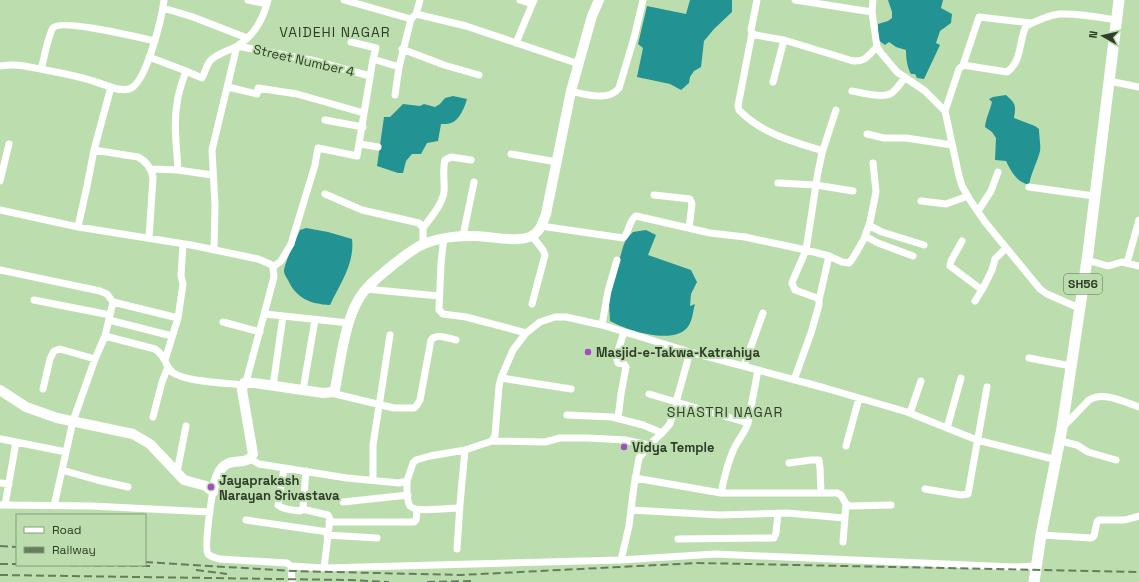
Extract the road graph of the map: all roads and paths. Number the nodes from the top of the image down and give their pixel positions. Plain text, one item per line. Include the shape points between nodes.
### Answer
1 (164, 0) edge
2 (248, 0) edge
3 (344, 0) edge
4 (420, 0) edge
5 (520, 0) edge
6 (598, 0) edge
7 (644, 0) edge
8 (757, 0) edge
9 (796, 0) edge
10 (873, 0) edge
11 (1119, 0) edge
12 (267, 2) edge
13 (533, 2) edge
14 (828, 3) edge
15 (163, 8) junction
16 (872, 12) junction
17 (414, 16) junction
18 (1116, 20) junction
19 (1032, 23) junction
20 (752, 33) junction
21 (247, 38) junction
22 (784, 40) junction
23 (155, 41) junction
24 (351, 42) dead end
25 (516, 43) junction
26 (238, 46) junction
27 (877, 47) junction
28 (402, 50) junction
29 (149, 58) junction
30 (373, 59) junction
31 (579, 64) junction
32 (963, 64) junction
33 (0, 66) edge
34 (399, 67) junction
35 (41, 69) junction
36 (186, 70) junction
37 (479, 75) dead end
38 (370, 76) junction
39 (905, 77) junction
40 (1109, 81) junction
41 (773, 82) dead end
42 (111, 87) junction
43 (228, 87) junction
44 (1139, 87) edge
45 (571, 91) junction
46 (852, 91) dead end
47 (395, 95) dead end
48 (836, 110) dead end
49 (945, 111) junction
50 (364, 113) junction
51 (325, 120) dead end
52 (363, 127) junction
53 (866, 134) dead end
54 (9, 144) dead end
55 (360, 144) junction
56 (952, 145) junction
57 (378, 147) dead end
58 (94, 150) junction
59 (822, 153) junction
60 (511, 154) dead end
61 (471, 160) dead end
62 (557, 162) junction
63 (873, 163) dead end
64 (152, 169) junction
65 (178, 170) junction
66 (998, 172) dead end
67 (212, 175) junction
68 (0, 181) edge
69 (474, 182) dead end
70 (778, 183) dead end
71 (816, 185) junction
72 (1030, 187) dead end
73 (853, 191) dead end
74 (325, 194) dead end
75 (654, 195) dead end
76 (968, 196) junction
77 (1094, 196) junction
78 (921, 201) dead end
79 (0, 210) edge
80 (978, 211) junction
81 (1139, 220) edge
82 (541, 226) junction
83 (870, 226) junction
84 (78, 227) junction
85 (424, 228) junction
86 (689, 228) junction
87 (463, 236) junction
88 (532, 236) junction
89 (866, 236) junction
90 (444, 237) junction
91 (149, 238) junction
92 (962, 241) dead end
93 (183, 244) junction
94 (423, 244) junction
95 (924, 245) dead end
96 (1006, 248) junction
97 (214, 250) junction
98 (806, 250) junction
99 (829, 256) junction
100 (913, 256) dead end
101 (617, 260) dead end
102 (1087, 260) junction
103 (1127, 263) junction
104 (1139, 266) edge
105 (273, 267) junction
106 (0, 270) edge
107 (366, 288) junction
108 (982, 290) junction
109 (439, 296) junction
110 (34, 300) dead end
111 (819, 300) junction
112 (975, 301) dead end
113 (113, 302) junction
114 (532, 304) dead end
115 (1079, 308) junction
116 (763, 313) dead end
117 (265, 314) junction
118 (284, 316) junction
119 (109, 318) junction
120 (178, 318) junction
121 (315, 320) junction
122 (222, 322) dead end
123 (349, 324) junction
124 (602, 325) junction
125 (260, 332) junction
126 (526, 332) junction
127 (624, 332) junction
128 (390, 335) dead end
129 (105, 336) junction
130 (172, 336) junction
131 (456, 340) dead end
132 (690, 352) junction
133 (95, 358) junction
134 (1029, 358) dead end
135 (165, 360) junction
136 (744, 366) junction
137 (1071, 366) junction
138 (168, 368) junction
139 (758, 370) junction
140 (500, 378) junction
141 (961, 378) dead end
142 (794, 380) junction
143 (921, 380) dead end
144 (244, 384) junction
145 (273, 386) junction
146 (987, 387) dead end
147 (43, 389) dead end
148 (572, 389) dead end
149 (0, 390) edge
150 (303, 390) junction
151 (331, 394) junction
152 (649, 394) dead end
153 (859, 398) junction
154 (676, 401) junction
155 (379, 404) junction
156 (1139, 407) edge
157 (910, 414) junction
158 (567, 415) dead end
159 (154, 417) dead end
160 (618, 418) junction
161 (73, 421) junction
162 (748, 423) junction
163 (186, 426) dead end
164 (947, 428) junction
165 (1062, 428) junction
166 (662, 433) junction
167 (1, 439) dead end
168 (977, 440) junction
169 (492, 441) junction
170 (1060, 441) junction
171 (16, 442) junction
172 (649, 445) junction
173 (846, 446) dead end
174 (465, 450) junction
175 (66, 452) junction
176 (250, 459) junction
177 (1057, 460) junction
178 (1116, 460) dead end
179 (789, 463) dead end
180 (284, 468) junction
181 (62, 470) junction
182 (177, 472) junction
183 (306, 472) junction
184 (635, 478) junction
185 (373, 480) junction
186 (407, 481) junction
187 (0, 483) edge
188 (9, 484) junction
189 (211, 487) junction
190 (128, 488) dead end
191 (925, 489) dead end
192 (721, 493) junction
193 (821, 493) junction
194 (408, 495) junction
195 (343, 502) dead end
196 (846, 504) junction
197 (3, 505) edge
198 (54, 506) junction
199 (891, 506) dead end
200 (459, 508) junction
201 (304, 509) junction
202 (417, 510) junction
203 (631, 510) junction
204 (210, 512) junction
205 (778, 513) junction
206 (1139, 516) edge
207 (844, 518) junction
208 (246, 520) dead end
209 (329, 522) junction
210 (328, 533) junction
211 (1041, 535) junction
212 (376, 538) dead end
213 (678, 539) dead end
214 (843, 542) dead end
215 (457, 549) dead end
216 (621, 560) junction
217 (291, 566) junction
218 (1036, 566) junction
219 (324, 568) junction
220 (292, 582) edge
221 (1034, 582) edge

1 - 15 street
2 - 12 street
3 - 17 street
4 - 17 street
5 - 13 street
6 - 31 main road
7 - 45 street via 616,92 600,96
8 - 20 street
9 - 14 street
10 - 16 street
11 - 18 main road, SH56
12 - 21 street via 263,18
13 - 25 street
14 - 16 street
15 - 21 street
15 - 23 street
16 - 27 street
17 - 25 street via 466,26
17 - 28 street
18 - 19 street via 1058,14
18 - 40 main road, SH56
19 - 32 street via 1026,26 1017,58 1012,69 1007,72
19 - 32 street via 979,17
20 - 22 street
20 - 59 street via 739,110 769,132 820,150
21 - 26 street
22 - 27 street via 859,62
22 - 41 street
23 - 29 street
23 - 35 street via 96,29 56,25 50,35
24 - 30 street via 376,48
25 - 31 street
26 - 36 street via 211,60 202,78
26 - 38 street, Street Number 4 via 311,60
26 - 43 street
27 - 39 street via 897,72
28 - 34 street
28 - 37 street
29 - 36 street
29 - 42 street via 136,86 128,89
30 - 34 street
30 - 38 street
31 - 45 main road
32 - 49 street
33 - 35 street via 18,64
34 - 47 street
35 - 42 street via 67,73
36 - 65 street via 176,105
38 - 50 street
39 - 46 street via 890,94 877,95
39 - 49 street
40 - 44 street
40 - 77 main road, SH56
42 - 58 street
43 - 50 street via 257,94 258,88 297,94
43 - 67 street via 212,150
45 - 62 main road
48 - 59 street
49 - 56 street
50 - 52 street
51 - 52 street
52 - 55 street
53 - 56 street
54 - 68 street
55 - 57 street
55 - 105 street via 357,156 318,148 291,244 281,261
56 - 76 street via 962,186
58 - 64 street via 138,157
58 - 84 street
59 - 71 street
60 - 62 street
61 - 85 street via 448,157 445,160 444,193
62 - 82 main road
63 - 83 street via 876,192
64 - 65 street
64 - 91 street
65 - 67 street
66 - 80 street via 991,191
67 - 97 street via 215,205
69 - 87 street
70 - 71 street
71 - 73 street
71 - 98 street
72 - 77 street
74 - 85 street via 362,210 419,223
75 - 86 street via 690,199 692,204
76 - 78 street via 946,204
76 - 80 street
77 - 102 main road, SH56
79 - 84 street
80 - 96 street
81 - 103 street
82 - 86 street via 623,238 631,220 636,216
82 - 88 main road
83 - 89 street
83 - 95 street
84 - 91 street
85 - 94 street
86 - 98 street
87 - 88 main road via 519,239
87 - 90 main road
88 - 114 street via 545,255
89 - 99 street via 854,258 848,263
89 - 100 street
90 - 94 main road
90 - 109 street
91 - 93 street
92 - 108 street via 950,266
93 - 97 street
93 - 120 street via 183,284
94 - 107 main road
96 - 108 street via 995,259
96 - 115 street via 1040,289
97 - 105 street via 262,260
98 - 99 street
98 - 111 street via 793,280 794,288
99 - 111 street
101 - 124 street
102 - 103 street via 1108,266
102 - 115 main road, SH56
103 - 104 street
105 - 117 street via 274,277
106 - 113 street via 100,291 107,294
107 - 109 street
107 - 123 main road via 355,306
108 - 112 street
109 - 126 street via 439,310 443,314
110 - 119 street
111 - 142 street via 811,334
113 - 119 street
113 - 120 street
115 - 137 main road, SH56
116 - 136 street
117 - 118 street
117 - 125 street
118 - 121 street
118 - 145 street
119 - 129 street
119 - 130 street
120 - 130 street
121 - 123 street
121 - 150 street
122 - 125 street
123 - 151 main road via 335,391
124 - 126 street via 555,317 540,322
124 - 127 street
125 - 144 street
126 - 140 street via 512,350
127 - 132 street
127 - 160 street via 616,357 616,361 626,367
128 - 155 street
129 - 133 street
129 - 135 street via 155,349
130 - 135 street
131 - 155 street via 437,336 431,340 420,400 414,408 394,408
132 - 136 street
132 - 154 street
133 - 147 street via 60,349 54,351
133 - 161 street
134 - 137 street
135 - 138 street
136 - 139 street
137 - 165 main road, SH56
138 - 144 street via 188,379
138 - 159 street
139 - 142 street
139 - 162 street
140 - 148 street
140 - 169 street via 495,435
141 - 164 street
142 - 153 street
143 - 157 street
144 - 145 main road
144 - 176 main road via 242,390 253,451
145 - 150 main road
146 - 168 street
149 - 161 main road via 26,407
150 - 151 main road
151 - 155 street
152 - 154 street
153 - 157 street
153 - 173 street
154 - 162 street
154 - 166 street via 670,424
155 - 185 street via 373,445
156 - 165 street via 1102,396 1094,398
157 - 164 street
158 - 160 street
160 - 166 street
161 - 175 street
161 - 182 main road via 133,434 150,444
162 - 192 street via 733,451
163 - 182 street
164 - 168 street
165 - 170 main road, SH56
166 - 172 street
167 - 171 street
168 - 177 street
168 - 191 street via 968,494
169 - 172 street via 545,442 560,438 588,438 625,440
169 - 174 street
170 - 177 main road, SH56
170 - 178 street via 1077,444 1088,452
171 - 175 street
171 - 188 street
172 - 184 street via 639,458
174 - 186 street via 416,460
174 - 200 street
175 - 181 street
176 - 180 street via 259,464
176 - 189 main road via 227,464
177 - 211 main road, SH56
179 - 193 street via 819,460
180 - 183 street
180 - 201 street via 278,505 287,509
181 - 190 street
181 - 198 street
182 - 189 main road via 184,480
183 - 185 street
183 - 201 street via 302,505
184 - 192 street
184 - 203 street
185 - 186 street via 399,483
186 - 194 street
187 - 188 street
188 - 197 street
189 - 204 street
192 - 193 street
193 - 196 street via 840,495
194 - 195 street
194 - 202 street via 411,507
196 - 199 street
196 - 207 street
197 - 198 street
198 - 204 street
200 - 202 street
200 - 215 street
201 - 209 street via 328,515
202 - 209 street via 414,522
203 - 205 street via 719,515
203 - 216 street
204 - 217 street via 207,550 212,557 287,563
205 - 207 street
205 - 213 street via 774,538
206 - 211 street via 1125,520 1099,520 1092,538
207 - 214 street
208 - 210 street
209 - 210 street
210 - 212 street
210 - 219 street
211 - 218 main road, SH56
216 - 218 street via 715,554 1006,567
216 - 219 street
217 - 219 street
217 - 220 street
218 - 221 main road, SH56

